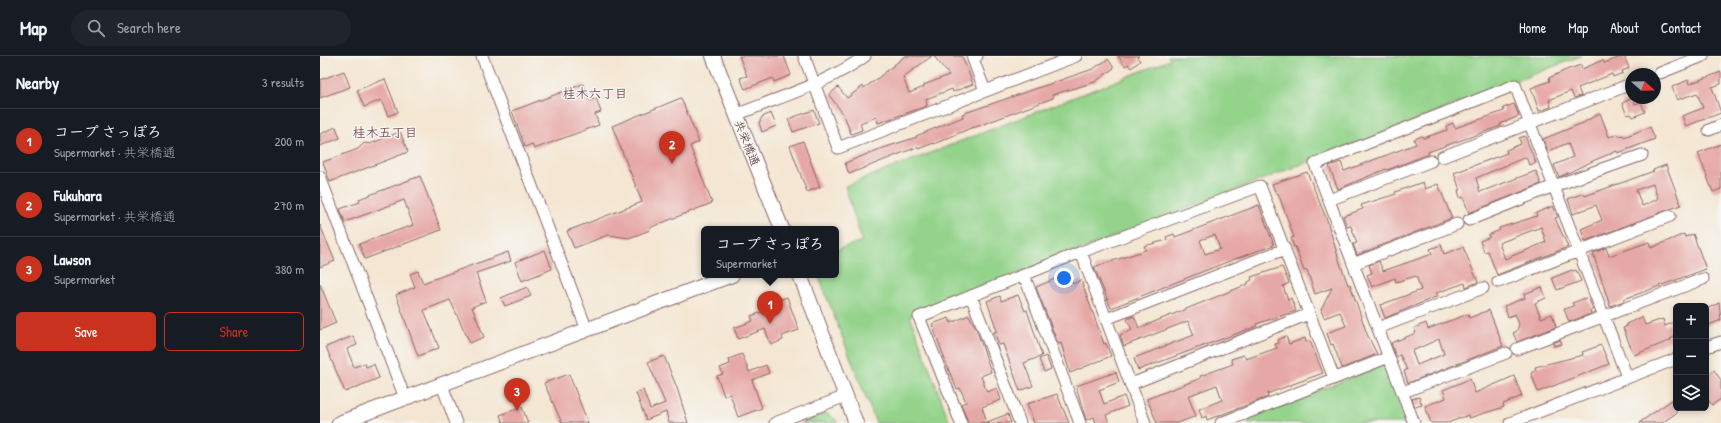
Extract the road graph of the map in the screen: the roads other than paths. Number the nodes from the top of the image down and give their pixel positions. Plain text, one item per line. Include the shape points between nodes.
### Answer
1 (482, 56) edge
2 (713, 56) edge
3 (804, 56) edge
4 (865, 56) edge
5 (977, 56) edge
6 (1076, 56) edge
7 (1703, 56) edge
8 (1661, 73) edge
9 (814, 85) junction
10 (1625, 86) edge
11 (985, 91) junction
12 (736, 116) junction
13 (1528, 123) junction
14 (1721, 125) edge
15 (1709, 130) dead end
16 (1642, 155) dead end
17 (1442, 157) dead end
18 (1431, 161) dead end
19 (320, 177) edge
20 (1554, 186) junction
21 (1329, 200) junction
22 (324, 201) edge
23 (1670, 216) dead end
24 (1469, 220) dead end
25 (1457, 224) dead end
26 (781, 226) edge
27 (1285, 249) junction
28 (1579, 251) junction
29 (1081, 252) junction
30 (1353, 264) junction
31 (1024, 275) junction
32 (724, 278) edge
33 (801, 278) edge
34 (1703, 279) dead end
35 (1498, 282) dead end
36 (1483, 288) dead end
37 (971, 296) junction
38 (1309, 314) junction
39 (1603, 317) junction
40 (1106, 318) junction
41 (1378, 328) junction
42 (587, 330) junction
43 (1721, 342) edge
44 (1709, 346) edge
45 (1517, 349) dead end
46 (1506, 353) dead end
47 (1389, 357) junction
48 (1673, 360) edge
49 (1627, 377) junction
50 (1334, 378) junction
51 (1131, 384) junction
52 (442, 385) junction
53 (1403, 392) junction
54 (846, 396) junction
55 (405, 398) junction
56 (339, 423) edge
57 (456, 423) edge
58 (775, 423) edge
59 (856, 423) edge
60 (961, 423) edge
61 (1020, 423) edge
62 (1080, 423) edge
63 (1145, 423) edge
64 (1222, 423) edge
65 (1414, 423) edge
66 (1510, 423) edge

1 - 42 street
2 - 12 street, 共栄橋通
3 - 9 street
4 - 9 street
5 - 11 street via 973,59
6 - 11 street
7 - 8 street
9 - 11 street via 838,148
9 - 12 street
10 - 13 street
12 - 26 street, 共栄橋通
13 - 17 street
13 - 20 street
13 - 21 street via 1515,85 1315,164
14 - 15 street
16 - 20 street
18 - 21 street
19 - 22 street
20 - 24 street
20 - 28 street
21 - 30 street
22 - 55 street
23 - 28 street
25 - 30 street
27 - 29 street via 1260,186
27 - 38 street
27 - 40 street
28 - 35 street
28 - 39 street
29 - 31 street
29 - 40 street
30 - 41 street
31 - 37 street
31 - 62 street
32 - 42 street
33 - 54 street
34 - 39 street
36 - 41 street
37 - 60 street via 919,317
37 - 61 street
38 - 50 street
38 - 51 street
39 - 45 street
39 - 49 street
40 - 51 street
41 - 47 street
42 - 52 street
43 - 44 street
46 - 53 street
47 - 50 street
47 - 53 street
48 - 49 street
49 - 66 street
50 - 64 street
51 - 63 street
52 - 55 street
52 - 57 street
53 - 65 street
54 - 58 street
54 - 59 street
55 - 56 street

